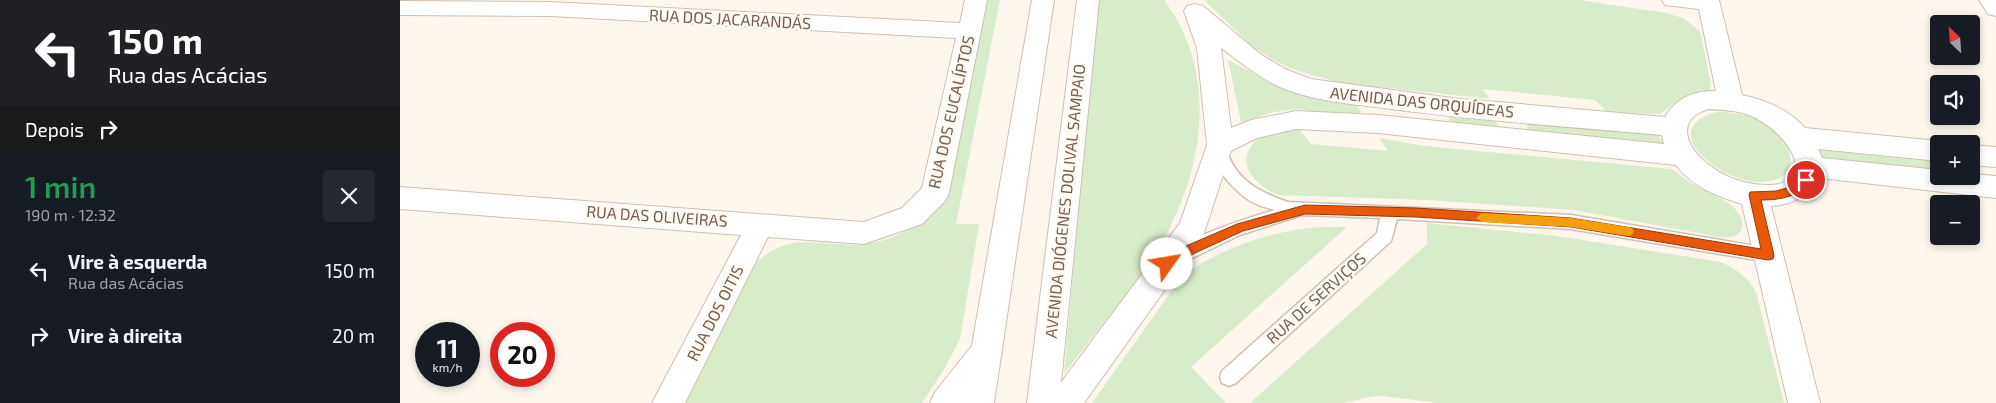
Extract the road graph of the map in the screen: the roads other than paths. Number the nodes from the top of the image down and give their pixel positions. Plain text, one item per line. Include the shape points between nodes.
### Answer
1 (976, 0) edge
2 (1043, 0) edge
3 (1088, 0) edge
4 (1673, 0) edge
5 (1990, 0) edge
6 (1709, 2) edge
7 (1191, 6) edge
8 (400, 8) edge
9 (1996, 9) edge
10 (970, 31) junction
11 (1378, 98) junction
12 (1731, 101) junction
13 (1516, 112) junction
14 (1378, 124) junction
15 (1673, 127) junction
16 (1799, 137) junction
17 (1518, 139) junction
18 (1220, 144) junction
19 (1930, 150) edge
20 (1682, 156) junction
21 (1980, 156) edge
22 (1996, 157) edge
23 (1811, 166) junction
24 (1996, 187) edge
25 (1754, 195) junction
26 (400, 198) edge
27 (1305, 210) junction
28 (1390, 212) junction
29 (912, 216) joint
30 (761, 224) junction
31 (1768, 255) junction
32 (1167, 264) junction
33 (986, 352) junction
34 (1229, 377) dead end
35 (668, 403) edge
36 (946, 403) edge
37 (978, 403) edge
38 (1043, 403) edge
39 (1065, 403) edge
40 (1804, 403) edge

1 - 10 street, RUA DOS EUCALÍPTOS
2 - 33 street
3 - 38 street, AVENIDA DIÓGENES DOLIVAL SAMPAIO
4 - 6 street
5 - 9 street
6 - 12 street
7 - 11 street, AVENIDA DAS ORQUÍDEAS via 1226,39 1288,81 1313,90
7 - 18 street via 1209,48
8 - 10 street, RUA DOS JACARANDÁS via 550,9
10 - 29 street, RUA DOS EUCALÍPTOS via 934,193
11 - 13 street, AVENIDA DAS ORQUÍDEAS
11 - 14 street
12 - 15 street via 1710,100 1692,105 1679,114
12 - 16 street via 1769,113
13 - 15 street, AVENIDA DAS ORQUÍDEAS
13 - 17 street
14 - 17 street, AVENIDA DAS ORQUÍDEAS
14 - 18 street, AVENIDA DAS ORQUÍDEAS via 1296,120 1251,130
15 - 20 street via 1674,141
16 - 19 street
16 - 23 street via 1808,152
17 - 20 street, AVENIDA DAS ORQUÍDEAS
18 - 27 lane via 1226,168 1245,190 1272,204
18 - 32 street via 1193,228
20 - 25 street via 1712,182
21 - 22 street
23 - 24 street
23 - 25 street via 1806,180 1794,190 1776,196
25 - 31 street
26 - 30 street, RUA DAS OLIVEIRAS
27 - 28 lane
27 - 32 lane via 1241,227
28 - 31 lane via 1571,222
28 - 34 lane, RUA DE SERVIÇOS via 1384,236
29 - 30 street, RUA DAS OLIVEIRAS via 864,233
30 - 35 street, RUA DOS OITIS
31 - 40 street
32 - 39 street
33 - 36 street
33 - 37 street

